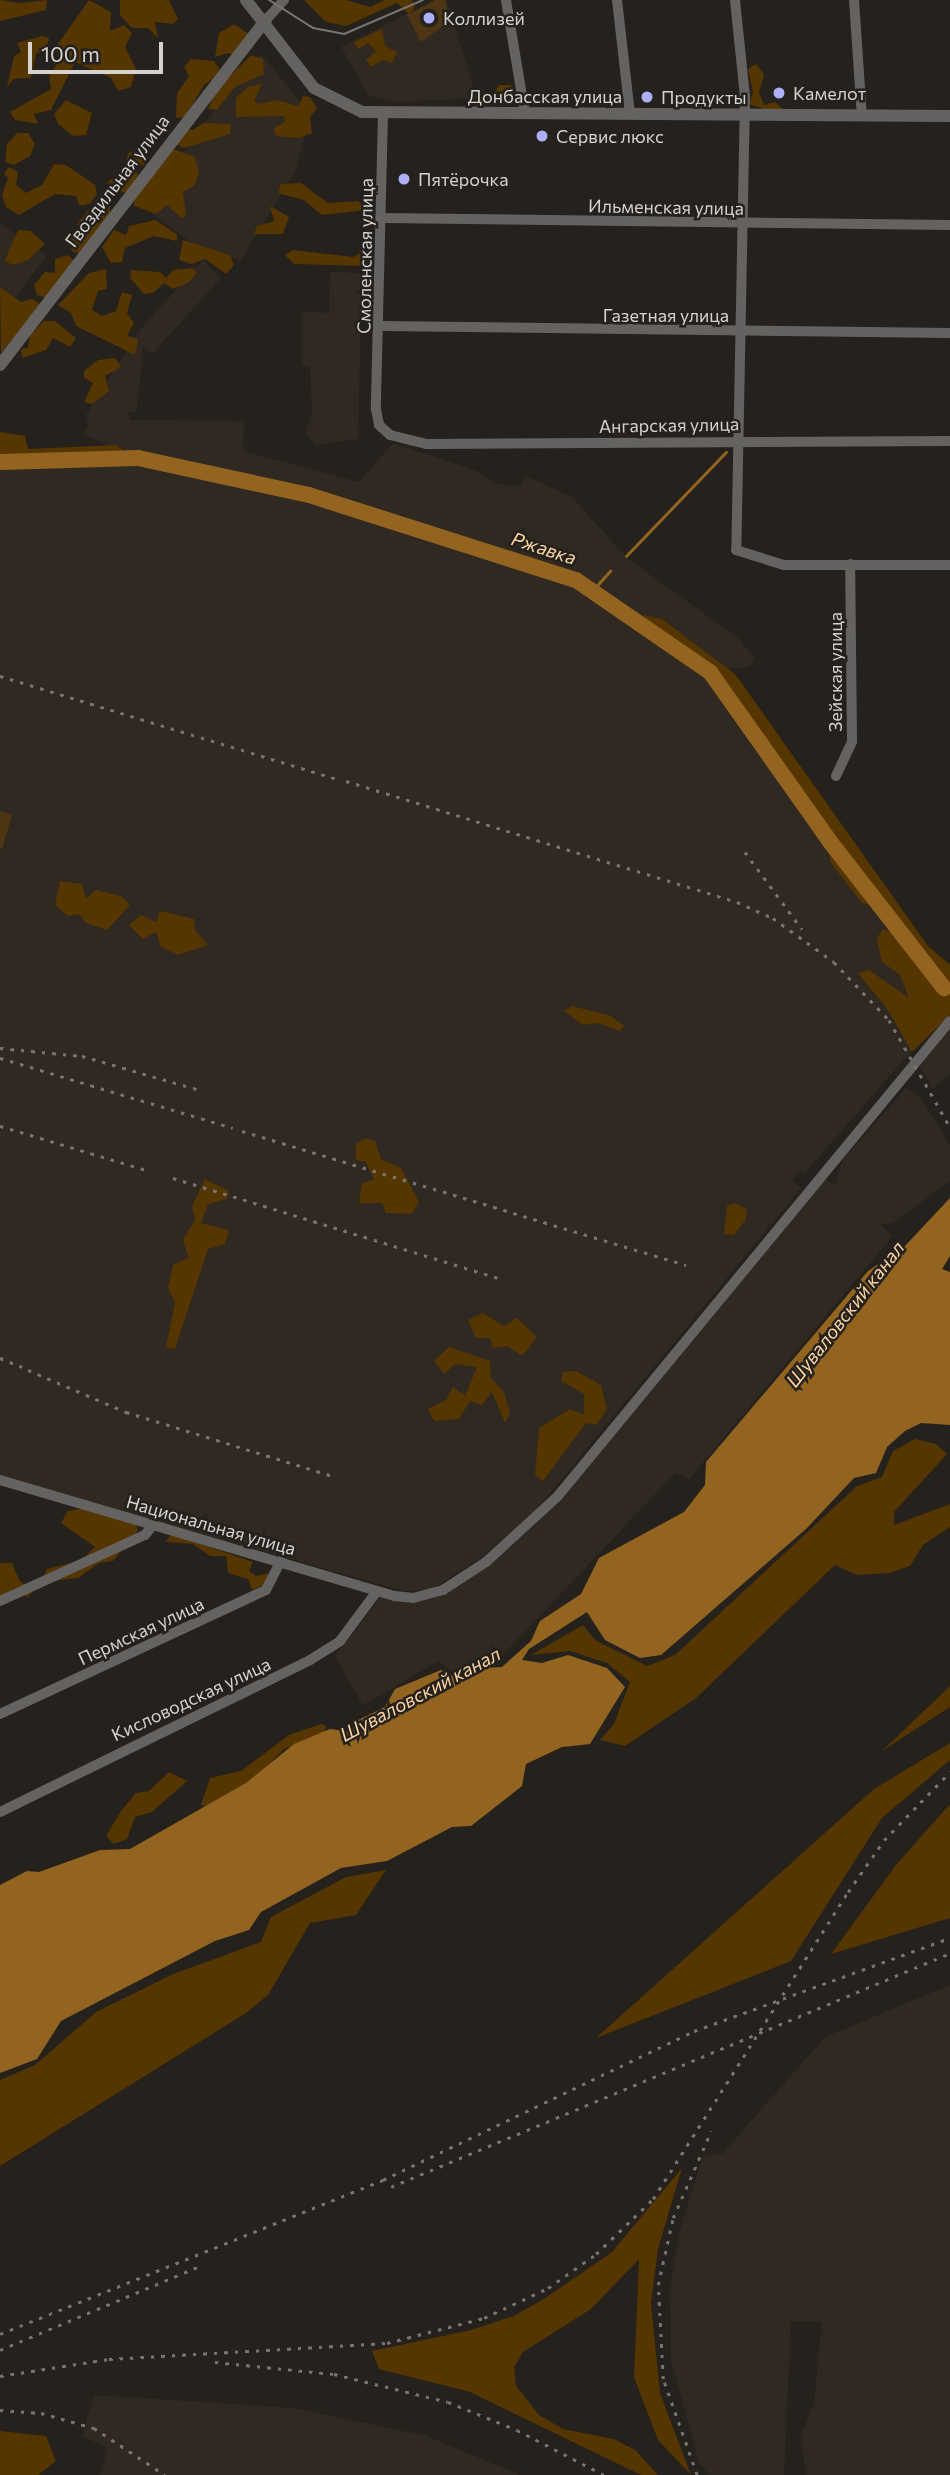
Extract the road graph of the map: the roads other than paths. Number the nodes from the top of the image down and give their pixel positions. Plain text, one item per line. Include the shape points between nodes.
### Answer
1 (246, 0) edge
2 (284, 0) edge
3 (506, 0) edge
4 (617, 0) edge
5 (735, 0) edge
6 (854, 0) edge
7 (266, 20) junction
8 (383, 113) junction
9 (525, 113) junction
10 (630, 114) junction
11 (744, 116) junction
12 (862, 116) junction
13 (950, 116) edge
14 (381, 218) junction
15 (742, 224) junction
16 (950, 225) edge
17 (382, 326) junction
18 (741, 331) junction
19 (950, 332) edge
20 (0, 365) edge
21 (390, 435) joint
22 (741, 439) junction
23 (950, 441) edge
24 (850, 564) junction
25 (950, 565) edge
26 (836, 776) dead end
27 (950, 1021) edge
28 (0, 1480) edge
29 (153, 1525) junction
30 (281, 1561) junction
31 (377, 1591) junction
32 (0, 1601) edge
33 (0, 1714) edge
34 (0, 1812) edge

1 - 7 street, Донбасская улица
2 - 7 street
3 - 9 street
4 - 10 street
5 - 11 street
6 - 12 street
7 - 8 street, Донбасская улица via 324,97
7 - 20 street, Гвоздильная улица via 161,150
8 - 9 street, Донбасская улица
8 - 14 street, Смоленская улица
9 - 10 street, Донбасская улица
10 - 11 street, Донбасская улица
11 - 12 street, Донбасская улица
11 - 15 street
12 - 13 street, Донбасская улица
14 - 15 street, Ильменская улица
14 - 17 street, Смоленская улица
15 - 16 street, Ильменская улица
15 - 18 street
17 - 18 street, Газетная улица
17 - 21 street, Смоленская улица via 376,409 379,425
18 - 19 street, Газетная улица
18 - 22 street
21 - 22 street, Ангарская улица via 426,444
22 - 23 street, Ангарская улица
22 - 24 street via 736,550 776,565
24 - 25 street
24 - 26 street, Зейская улица via 852,741
27 - 31 street, Национальная улица via 557,1497 486,1562 443,1590 413,1598
28 - 29 street, Национальная улица
29 - 30 street, Национальная улица
29 - 32 street via 145,1535
30 - 31 street, Национальная улица
30 - 33 street, Пермская улица via 266,1590
31 - 34 street, Кисловодская улица via 340,1641 310,1660

